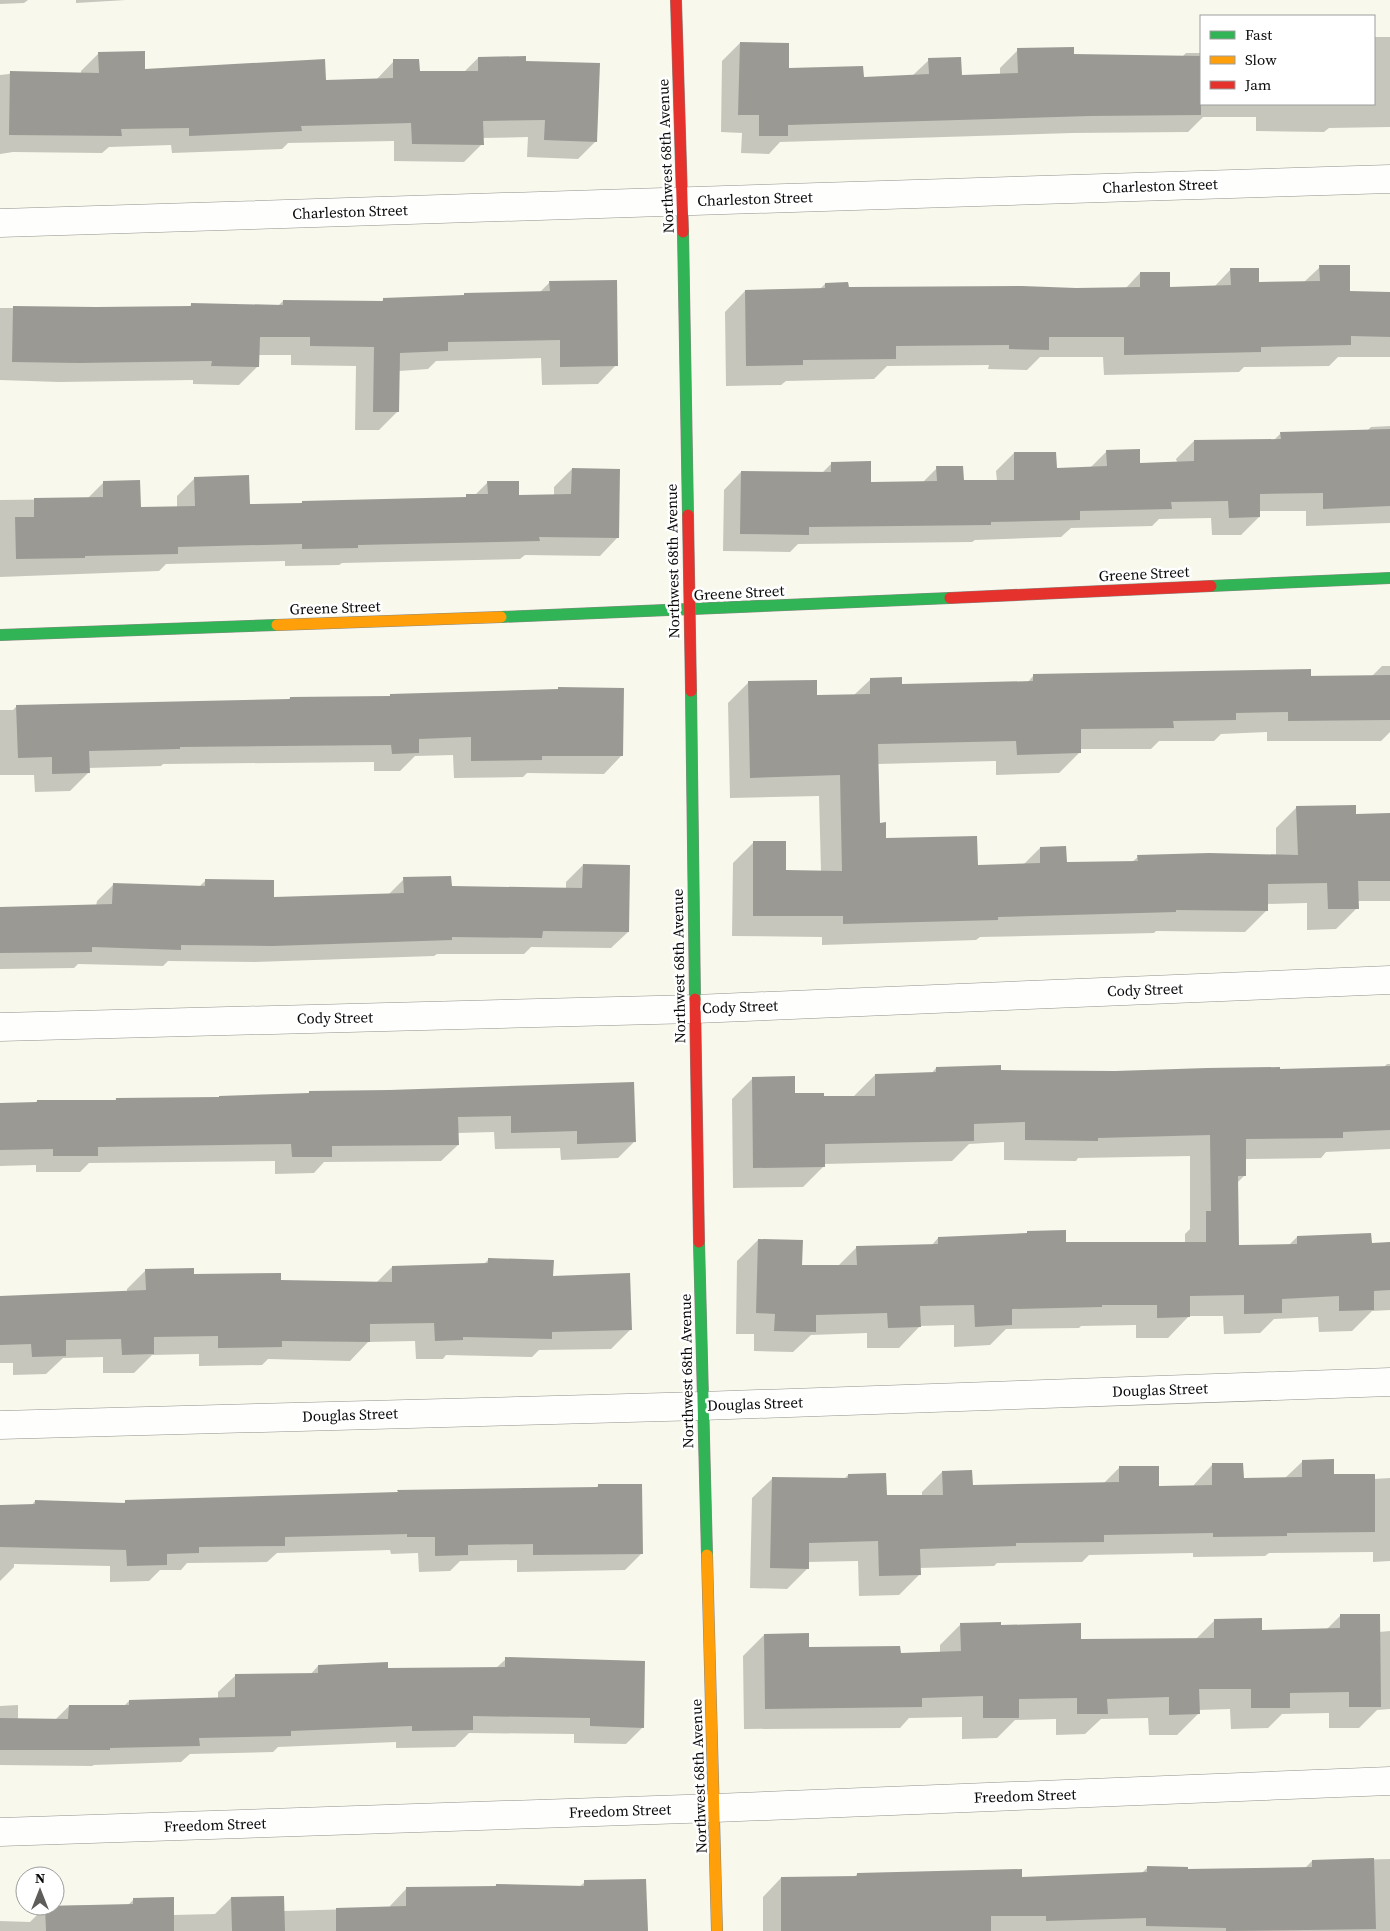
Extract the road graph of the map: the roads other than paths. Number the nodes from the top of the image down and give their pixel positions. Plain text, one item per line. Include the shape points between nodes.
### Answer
1 (676, 0) edge
2 (1390, 179) edge
3 (682, 201) junction
4 (0, 223) edge
5 (1390, 578) edge
6 (688, 610) junction
7 (0, 635) edge
8 (1390, 980) edge
9 (695, 1009) junction
10 (0, 1027) edge
11 (1390, 1382) edge
12 (702, 1406) junction
13 (0, 1425) edge
14 (1390, 1781) edge
15 (715, 1808) junction
16 (0, 1832) edge
17 (717, 1931) edge

1 - 3 street, Northwest 68th Avenue
2 - 3 street, Charleston Street
3 - 4 street, Charleston Street
3 - 6 street, Northwest 68th Avenue
5 - 6 street, Greene Street
6 - 7 street, Greene Street
6 - 9 street, Northwest 68th Avenue
8 - 9 street, Cody Street
9 - 10 street, Cody Street
9 - 12 street, Northwest 68th Avenue
11 - 12 street, Douglas Street
12 - 13 street, Douglas Street
12 - 15 street, Northwest 68th Avenue
14 - 15 street, Freedom Street
15 - 16 street, Freedom Street
15 - 17 street, Northwest 68th Avenue

